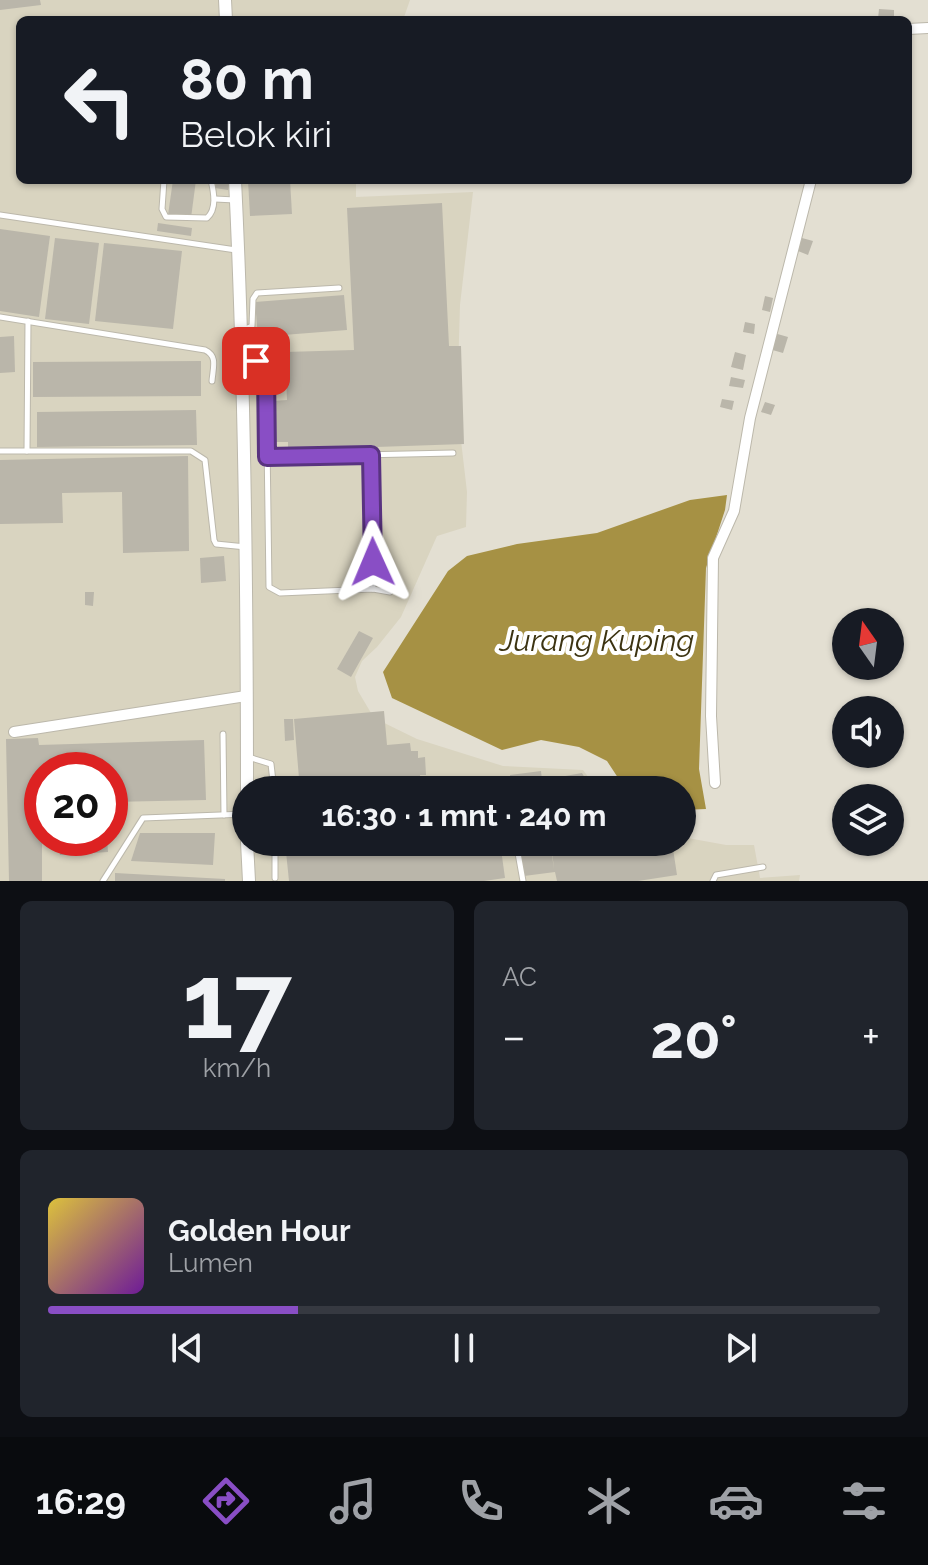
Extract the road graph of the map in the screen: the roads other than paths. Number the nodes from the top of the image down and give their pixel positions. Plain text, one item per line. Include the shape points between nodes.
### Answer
1 (164, 184) edge
2 (212, 184) edge
3 (235, 184) edge
4 (810, 184) edge
5 (215, 199) junction
6 (236, 200) junction
7 (0, 215) edge
8 (238, 251) junction
9 (339, 288) dead end
10 (0, 317) edge
11 (28, 321) junction
12 (243, 330) junction
13 (243, 361) junction
14 (212, 381) dead end
15 (0, 451) edge
16 (27, 451) junction
17 (453, 453) dead end
18 (371, 455) junction
19 (267, 457) junction
20 (246, 547) junction
21 (373, 589) junction
22 (390, 592) dead end
23 (246, 696) junction
24 (14, 732) dead end
25 (223, 734) dead end
26 (247, 756) junction
27 (247, 776) edge
28 (272, 776) edge
29 (715, 783) dead end
30 (224, 815) junction
31 (232, 815) edge
32 (248, 856) edge
33 (275, 856) edge
34 (519, 856) edge
35 (763, 867) dead end
36 (275, 878) dead end
37 (103, 881) edge
38 (249, 881) edge
39 (523, 881) edge
40 (713, 881) edge

1 - 5 lane via 166,217 207,218
2 - 5 lane
3 - 6 street
4 - 29 street via 750,418 734,511 713,558
5 - 6 lane
6 - 8 street
7 - 8 lane
8 - 12 street
9 - 12 lane via 257,293 252,326
10 - 11 lane
11 - 14 lane via 205,350 214,359
11 - 16 lane
12 - 13 street
13 - 19 lane via 256,361 266,369
13 - 20 street
15 - 16 lane
16 - 20 lane via 191,451 205,460 216,544
17 - 18 lane
18 - 19 lane
18 - 21 lane
19 - 21 lane via 269,587 280,593
20 - 23 street
21 - 22 lane
23 - 24 street
23 - 26 street
25 - 30 lane
26 - 27 street
26 - 28 lane via 271,764
30 - 31 lane
30 - 37 lane via 143,818
32 - 38 street
33 - 36 lane
34 - 39 lane
35 - 40 lane via 716,875

